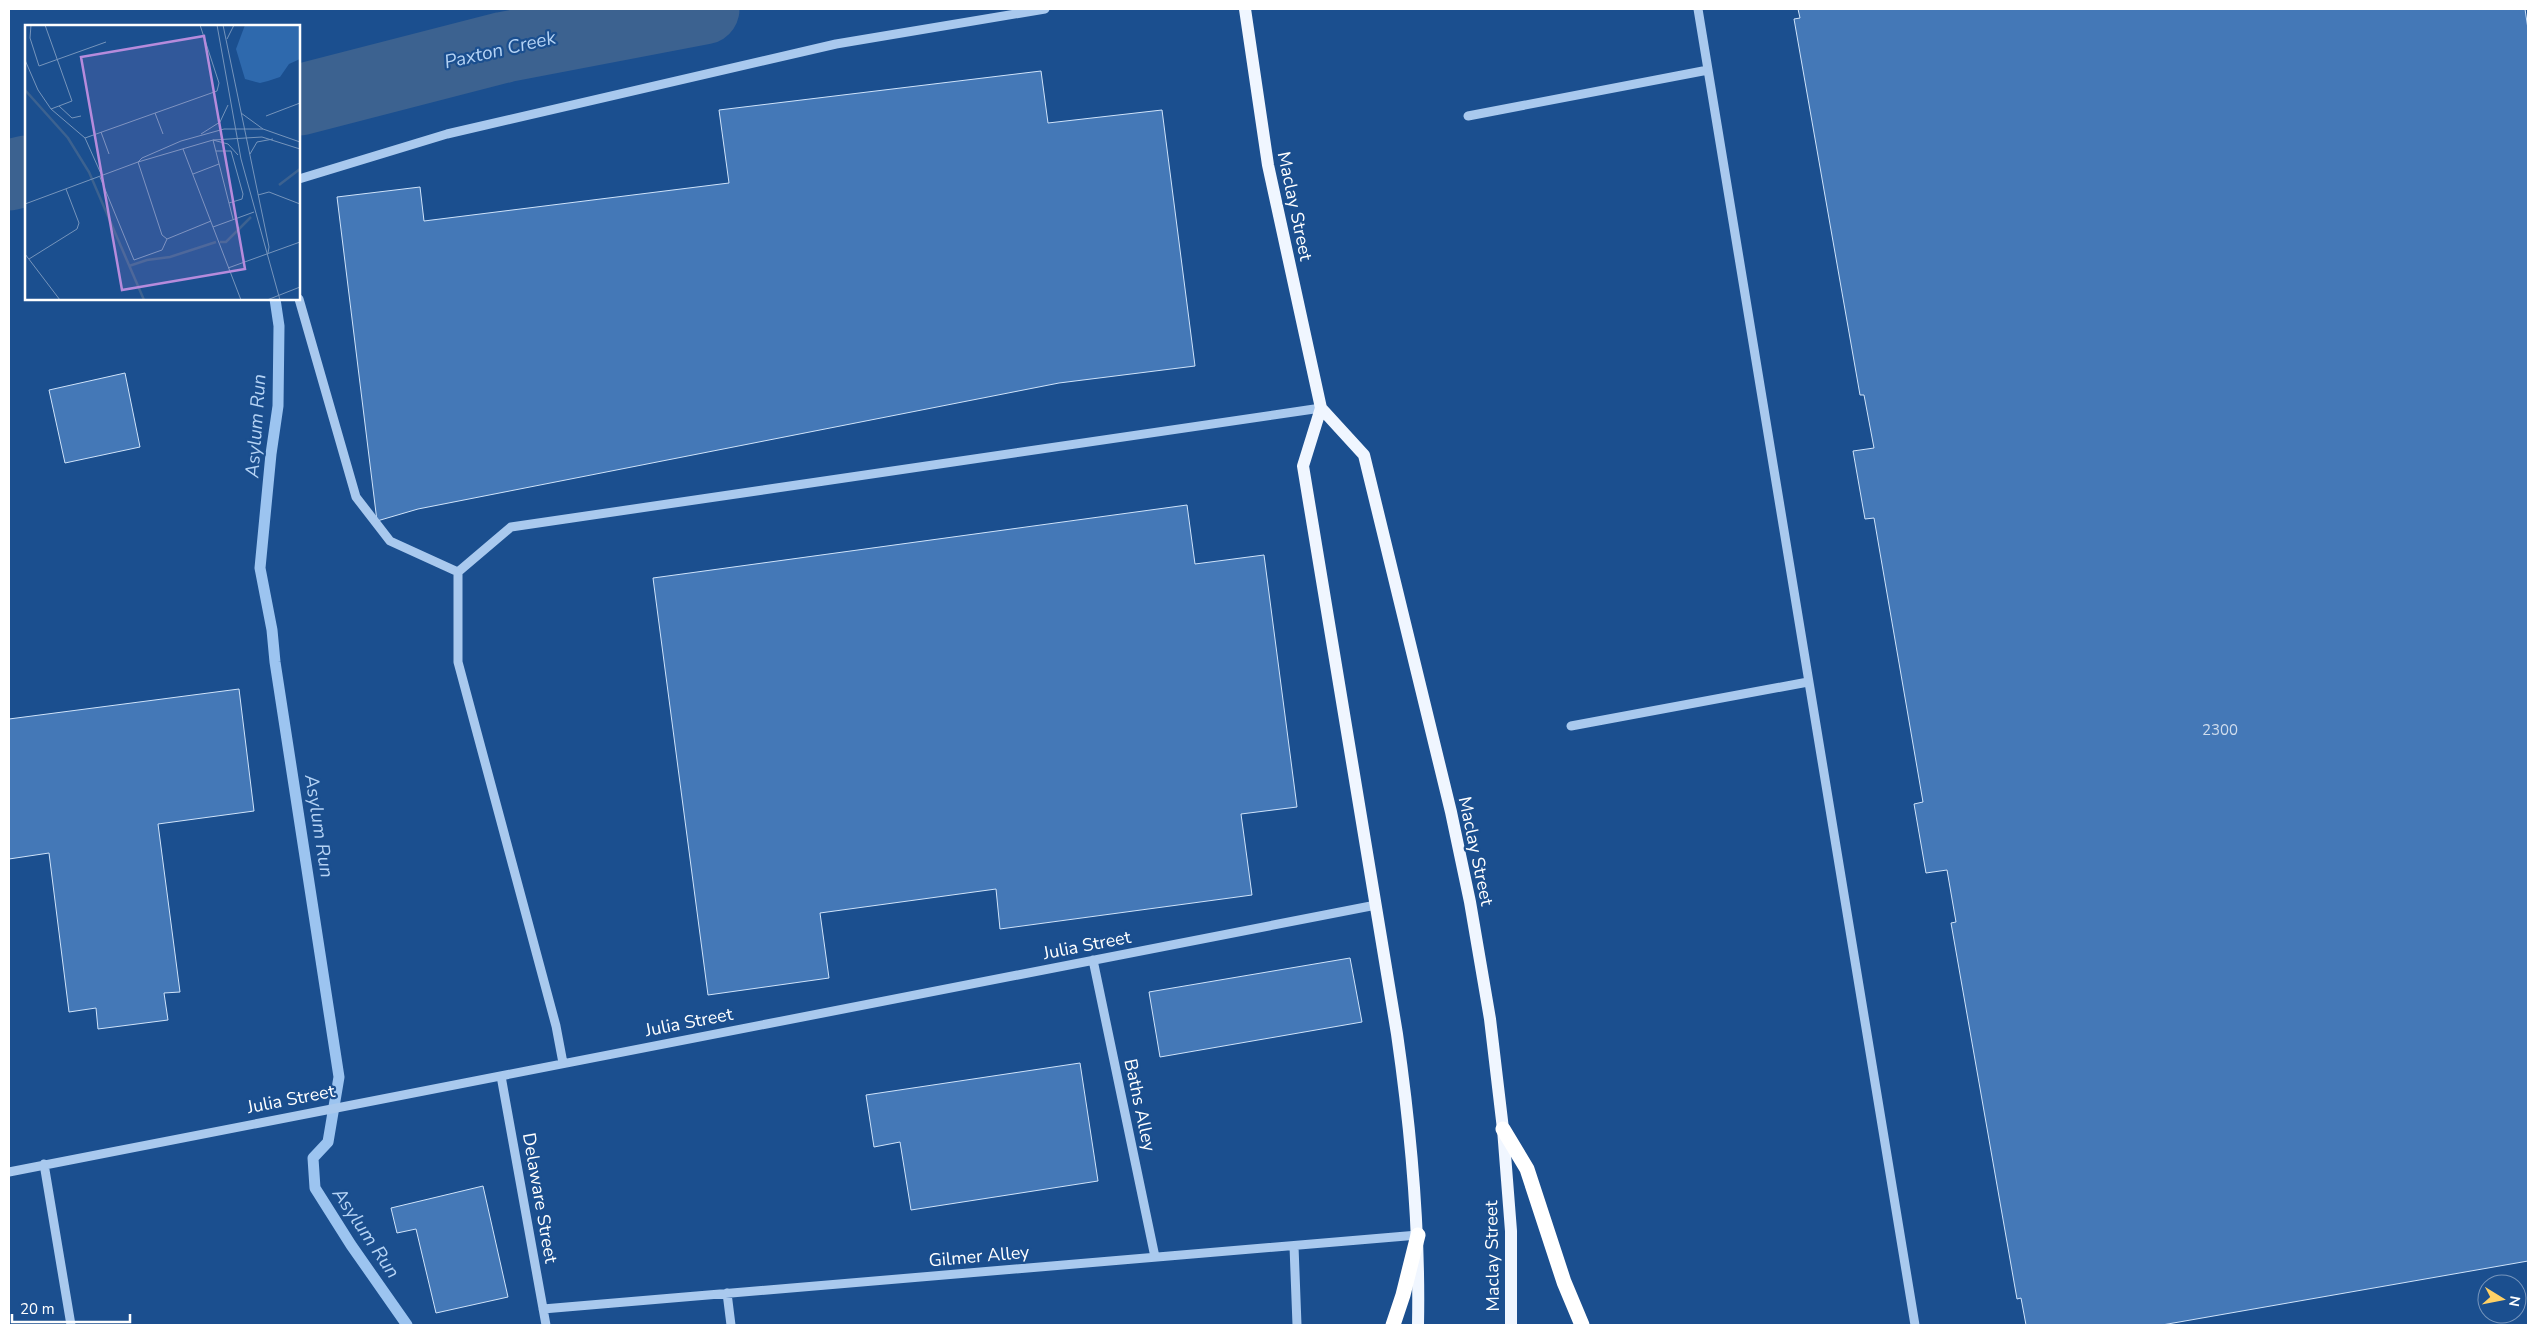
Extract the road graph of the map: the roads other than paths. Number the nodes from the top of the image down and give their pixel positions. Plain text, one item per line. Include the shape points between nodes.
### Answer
1 (1045, 9) edge
2 (1245, 9) edge
3 (1698, 9) edge
4 (1708, 70) junction
5 (1468, 116) dead end
6 (300, 179) edge
7 (299, 300) edge
8 (1321, 408) junction
9 (458, 572) junction
10 (1808, 682) junction
11 (1571, 726) dead end
12 (1376, 905) junction
13 (1093, 960) junction
14 (563, 1063) junction
15 (501, 1076) junction
16 (1503, 1129) junction
17 (44, 1164) junction
18 (9, 1172) edge
19 (1418, 1235) junction
20 (1294, 1246) junction
21 (1155, 1257) junction
22 (727, 1293) junction
23 (543, 1309) junction
24 (71, 1325) edge
25 (546, 1325) edge
26 (731, 1325) edge
27 (1297, 1325) edge
28 (1393, 1325) edge
29 (1418, 1325) edge
30 (1511, 1325) edge
31 (1582, 1325) edge
32 (1915, 1325) edge

1 - 6 street via 836,44 447,134
2 - 8 main road, Maclay Street via 1268,165
3 - 4 street
4 - 5 street
4 - 10 street
7 - 9 street via 356,497 390,541
8 - 9 street via 511,527
8 - 12 main road, Maclay Street via 1303,466
8 - 16 main road, Maclay Street via 1364,455 1460,857 1490,1019
9 - 14 street via 458,662 556,1026
10 - 11 street
10 - 32 street
12 - 13 street, Julia Street
12 - 19 main road, Maclay Street via 1405,1092
13 - 14 street, Julia Street
13 - 21 street, Baths Alley
14 - 15 street, Julia Street
15 - 17 street, Julia Street
15 - 23 street, Delaware Street
16 - 30 main road, Maclay Street via 1511,1231
16 - 31 highway via 1527,1169 1564,1282
17 - 18 street, Julia Street
17 - 24 street
19 - 20 street, Gilmer Alley
19 - 28 highway
19 - 29 main road, Maclay Street
20 - 21 street, Gilmer Alley
20 - 27 street
21 - 22 street, Gilmer Alley
22 - 23 street, Gilmer Alley
22 - 26 street
23 - 25 street, Delaware Street

